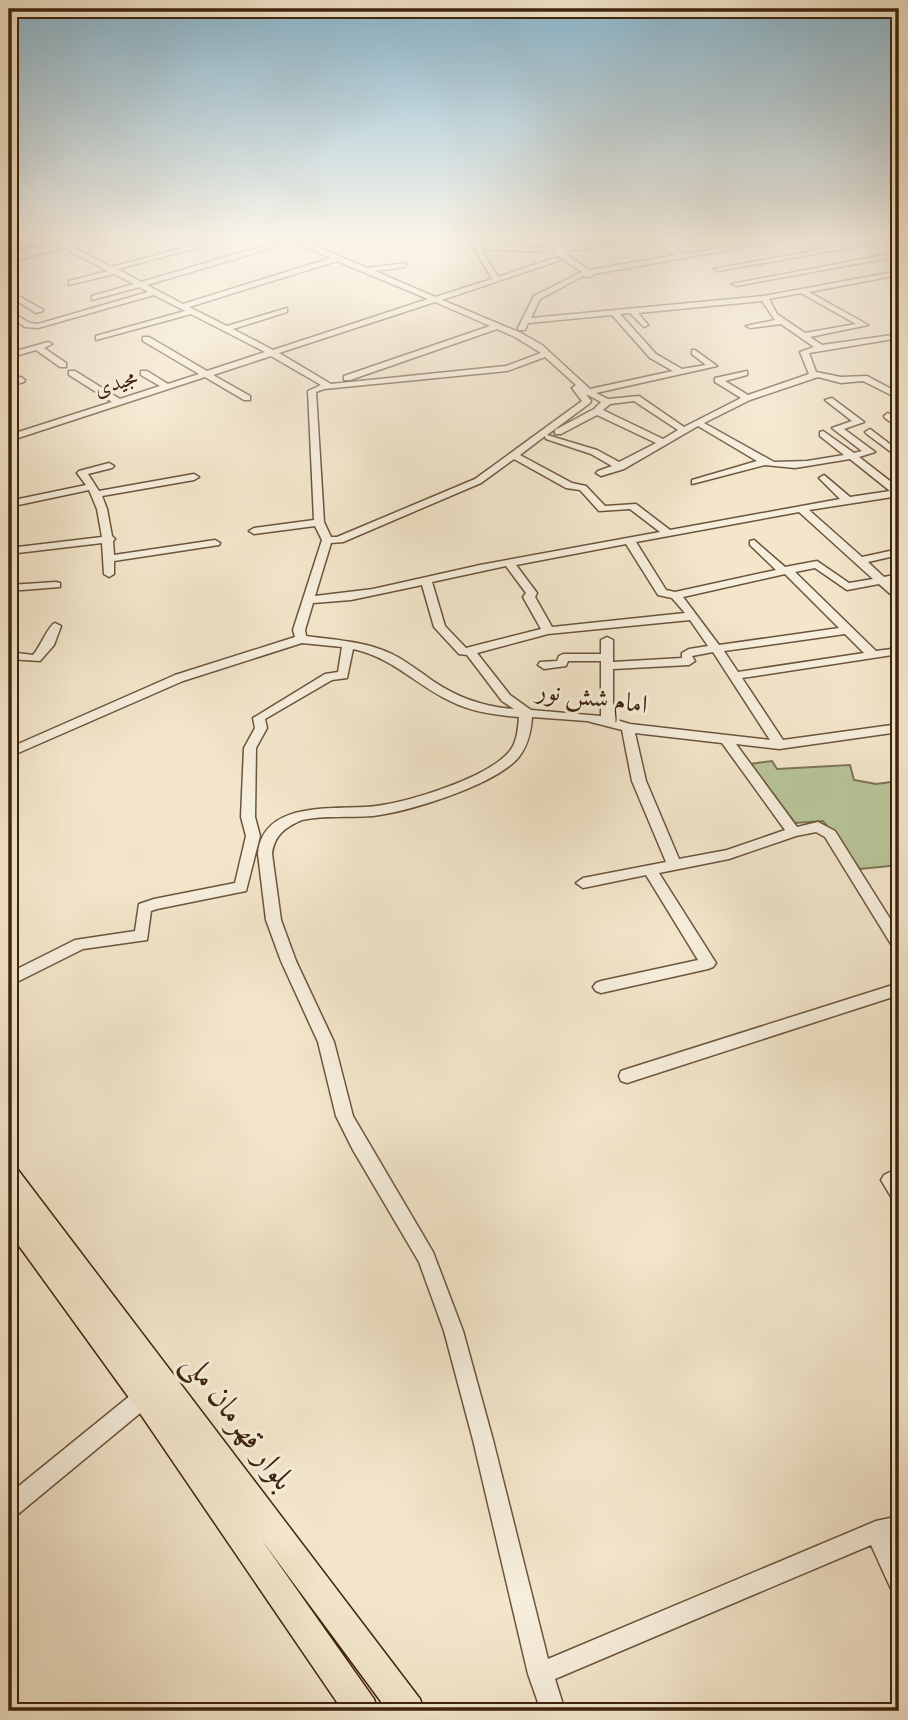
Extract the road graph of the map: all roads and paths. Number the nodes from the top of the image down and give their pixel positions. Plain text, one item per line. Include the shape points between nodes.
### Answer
1 (14, 316) edge
2 (72, 316) edge
3 (166, 316) edge
4 (202, 316) edge
5 (265, 316) edge
6 (381, 316) edge
7 (475, 316) edge
8 (528, 316) edge
9 (537, 316) edge
10 (573, 316) edge
11 (618, 316) edge
12 (637, 316) edge
13 (776, 316) edge
14 (848, 316) edge
15 (537, 320) junction
16 (526, 321) junction
17 (782, 321) junction
18 (644, 325) dead end
19 (498, 326) junction
20 (750, 326) dead end
21 (226, 329) junction
22 (518, 335) junction
23 (804, 336) junction
24 (99, 338) dead end
25 (897, 338) edge
26 (146, 339) dead end
27 (48, 344) dead end
28 (37, 347) junction
29 (820, 348) junction
30 (543, 351) junction
31 (271, 352) junction
32 (695, 352) dead end
33 (9, 356) edge
34 (63, 365) dead end
35 (681, 372) junction
36 (72, 373) dead end
37 (144, 373) dead end
38 (744, 373) dead end
39 (203, 374) junction
40 (813, 375) junction
41 (20, 380) dead end
42 (9, 383) edge
43 (166, 386) junction
44 (326, 386) junction
45 (585, 393) junction
46 (899, 396) edge
47 (247, 398) dead end
48 (747, 398) junction
49 (829, 400) dead end
50 (118, 402) junction
51 (607, 402) junction
52 (597, 411) junction
53 (888, 416) dead end
54 (697, 423) junction
55 (899, 425) edge
56 (685, 431) junction
57 (870, 432) dead end
58 (823, 435) dead end
59 (549, 437) junction
60 (9, 438) edge
61 (663, 443) junction
62 (899, 455) edge
63 (852, 456) junction
64 (520, 458) junction
65 (765, 462) junction
66 (109, 466) dead end
67 (621, 467) junction
68 (601, 472) dead end
69 (194, 477) dead end
70 (824, 478) dead end
71 (695, 482) dead end
72 (95, 490) junction
73 (899, 493) edge
74 (848, 500) junction
75 (9, 505) edge
76 (800, 508) junction
77 (319, 522) junction
78 (254, 531) dead end
79 (668, 533) junction
80 (110, 539) junction
81 (327, 540) junction
82 (629, 540) junction
83 (215, 543) dead end
84 (754, 543) dead end
85 (9, 551) edge
86 (899, 552) edge
87 (109, 559) junction
88 (860, 561) junction
89 (510, 564) junction
90 (782, 570) junction
91 (109, 574) dead end
92 (899, 577) edge
93 (426, 580) junction
94 (882, 580) junction
95 (56, 585) dead end
96 (9, 587) edge
97 (675, 595) junction
98 (899, 596) edge
99 (308, 600) junction
100 (693, 617) junction
101 (55, 626) dead end
102 (849, 630) junction
103 (548, 631) junction
104 (300, 634) junction
105 (607, 640) dead end
106 (348, 646) junction
107 (715, 649) junction
108 (470, 651) junction
109 (899, 651) edge
110 (9, 656) edge
111 (874, 656) junction
112 (608, 662) junction
113 (544, 665) dead end
114 (735, 676) junction
115 (526, 711) junction
116 (607, 719) junction
117 (628, 728) junction
118 (899, 728) edge
119 (726, 739) junction
120 (779, 745) junction
121 (9, 751) edge
122 (794, 832) junction
123 (674, 863) junction
124 (650, 870) junction
125 (267, 881) junction
126 (583, 883) dead end
127 (241, 887) junction
128 (899, 945) edge
129 (9, 980) edge
130 (601, 987) dead end
131 (899, 989) edge
132 (627, 1076) dead end
133 (9, 1177) edge
134 (9, 1213) edge
135 (154, 1388) junction
136 (9, 1507) edge
137 (899, 1527) edge
138 (876, 1532) junction
139 (899, 1581) edge
140 (540, 1674) junction
141 (362, 1711) edge
142 (408, 1711) edge
143 (553, 1711) edge

1 - 2 street via 38,326
3 - 24 street
4 - 21 street
5 - 21 street
6 - 31 street, مجیدی
7 - 19 street
8 - 16 street
9 - 15 street
10 - 15 street
11 - 35 street via 653,356
12 - 18 street
13 - 17 street
14 - 23 street via 864,325
15 - 16 street
16 - 22 street
17 - 20 street
17 - 23 street
19 - 22 street
19 - 44 street
21 - 31 street
22 - 30 street
23 - 29 street
25 - 29 street
26 - 39 street
27 - 28 street
28 - 33 street
28 - 34 street
29 - 40 street via 804,352
30 - 44 street via 507,368
30 - 45 street
31 - 39 street, مجیدی
31 - 44 street
32 - 35 street via 713,366
35 - 45 street
36 - 50 street
37 - 43 street
38 - 48 street via 718,380
39 - 43 street, مجیدی
39 - 47 street
40 - 46 street via 864,378
40 - 48 street
41 - 42 street
43 - 50 street, مجیدی
44 - 77 street via 312,391
45 - 51 street
45 - 64 street via 587,401
48 - 54 street
49 - 63 street via 859,422 837,428 870,452
50 - 60 street, مجیدی
51 - 52 street
51 - 56 street via 636,398
52 - 59 street
52 - 61 street
53 - 55 street
54 - 56 street
54 - 65 street via 724,434
56 - 61 street
57 - 62 street
58 - 63 street
59 - 64 street
59 - 67 street
61 - 67 street
63 - 65 street via 781,466
63 - 73 street
64 - 79 street via 569,486 583,488 603,509 632,506
64 - 81 street via 351,545
65 - 71 street
66 - 72 street via 82,473
67 - 68 street
69 - 72 street
70 - 74 street
72 - 75 street
72 - 80 street
73 - 74 street
74 - 76 street
76 - 79 street
76 - 88 street
77 - 78 street
77 - 81 street
79 - 82 street
80 - 85 street
80 - 87 street
81 - 99 street
82 - 89 street
82 - 97 street via 662,593
83 - 87 street
84 - 90 street
86 - 88 street
87 - 91 street
88 - 94 street
89 - 93 street
89 - 103 street via 532,593 529,597
90 - 94 street via 817,564 847,587
90 - 97 street
90 - 102 street
92 - 94 street
93 - 99 street via 336,600
93 - 108 street via 440,627 463,652
94 - 98 street
95 - 96 street
97 - 100 street
99 - 104 street
100 - 103 street
100 - 107 street
101 - 110 street via 36,659
102 - 107 street
102 - 111 street
103 - 108 street
104 - 106 street, امام شش نور
104 - 121 street via 179,678
105 - 112 street
106 - 115 street, امام شش نور via 394,659 465,703
106 - 127 street via 343,675 329,677 259,718 261,728 250,748 247,817 253,836
107 - 112 street via 693,651 687,655 689,661
107 - 114 street
108 - 115 street via 506,698
109 - 111 street
111 - 114 street
112 - 113 street via 563,658 562,664
112 - 116 street
114 - 120 street
115 - 116 street, امام شش نور
115 - 125 street via 525,734 512,757 480,781 376,811 324,811 298,817 275,829 266,844
116 - 117 street, امام شش نور
117 - 119 street, امام شش نور
117 - 123 street via 639,781
118 - 120 street, امام شش نور
119 - 120 street, امام شش نور
119 - 122 street
122 - 123 street via 729,854
122 - 128 street via 818,827 830,834
123 - 124 street
124 - 126 street
124 - 130 street via 708,963
125 - 127 street
125 - 140 street via 277,940 327,1044 347,1123 435,1277 478,1412 516,1589
127 - 129 street via 144,908 142,936 80,944
131 - 132 street
133 - 135 highway, بلوار قهرمان ملی
134 - 135 highway, بلوار قهرمان ملی
135 - 136 street
135 - 141 highway, بلوار قهرمان ملی
135 - 142 highway, بلوار قهرمان ملی
137 - 138 street
138 - 139 street
138 - 140 street
140 - 143 street

